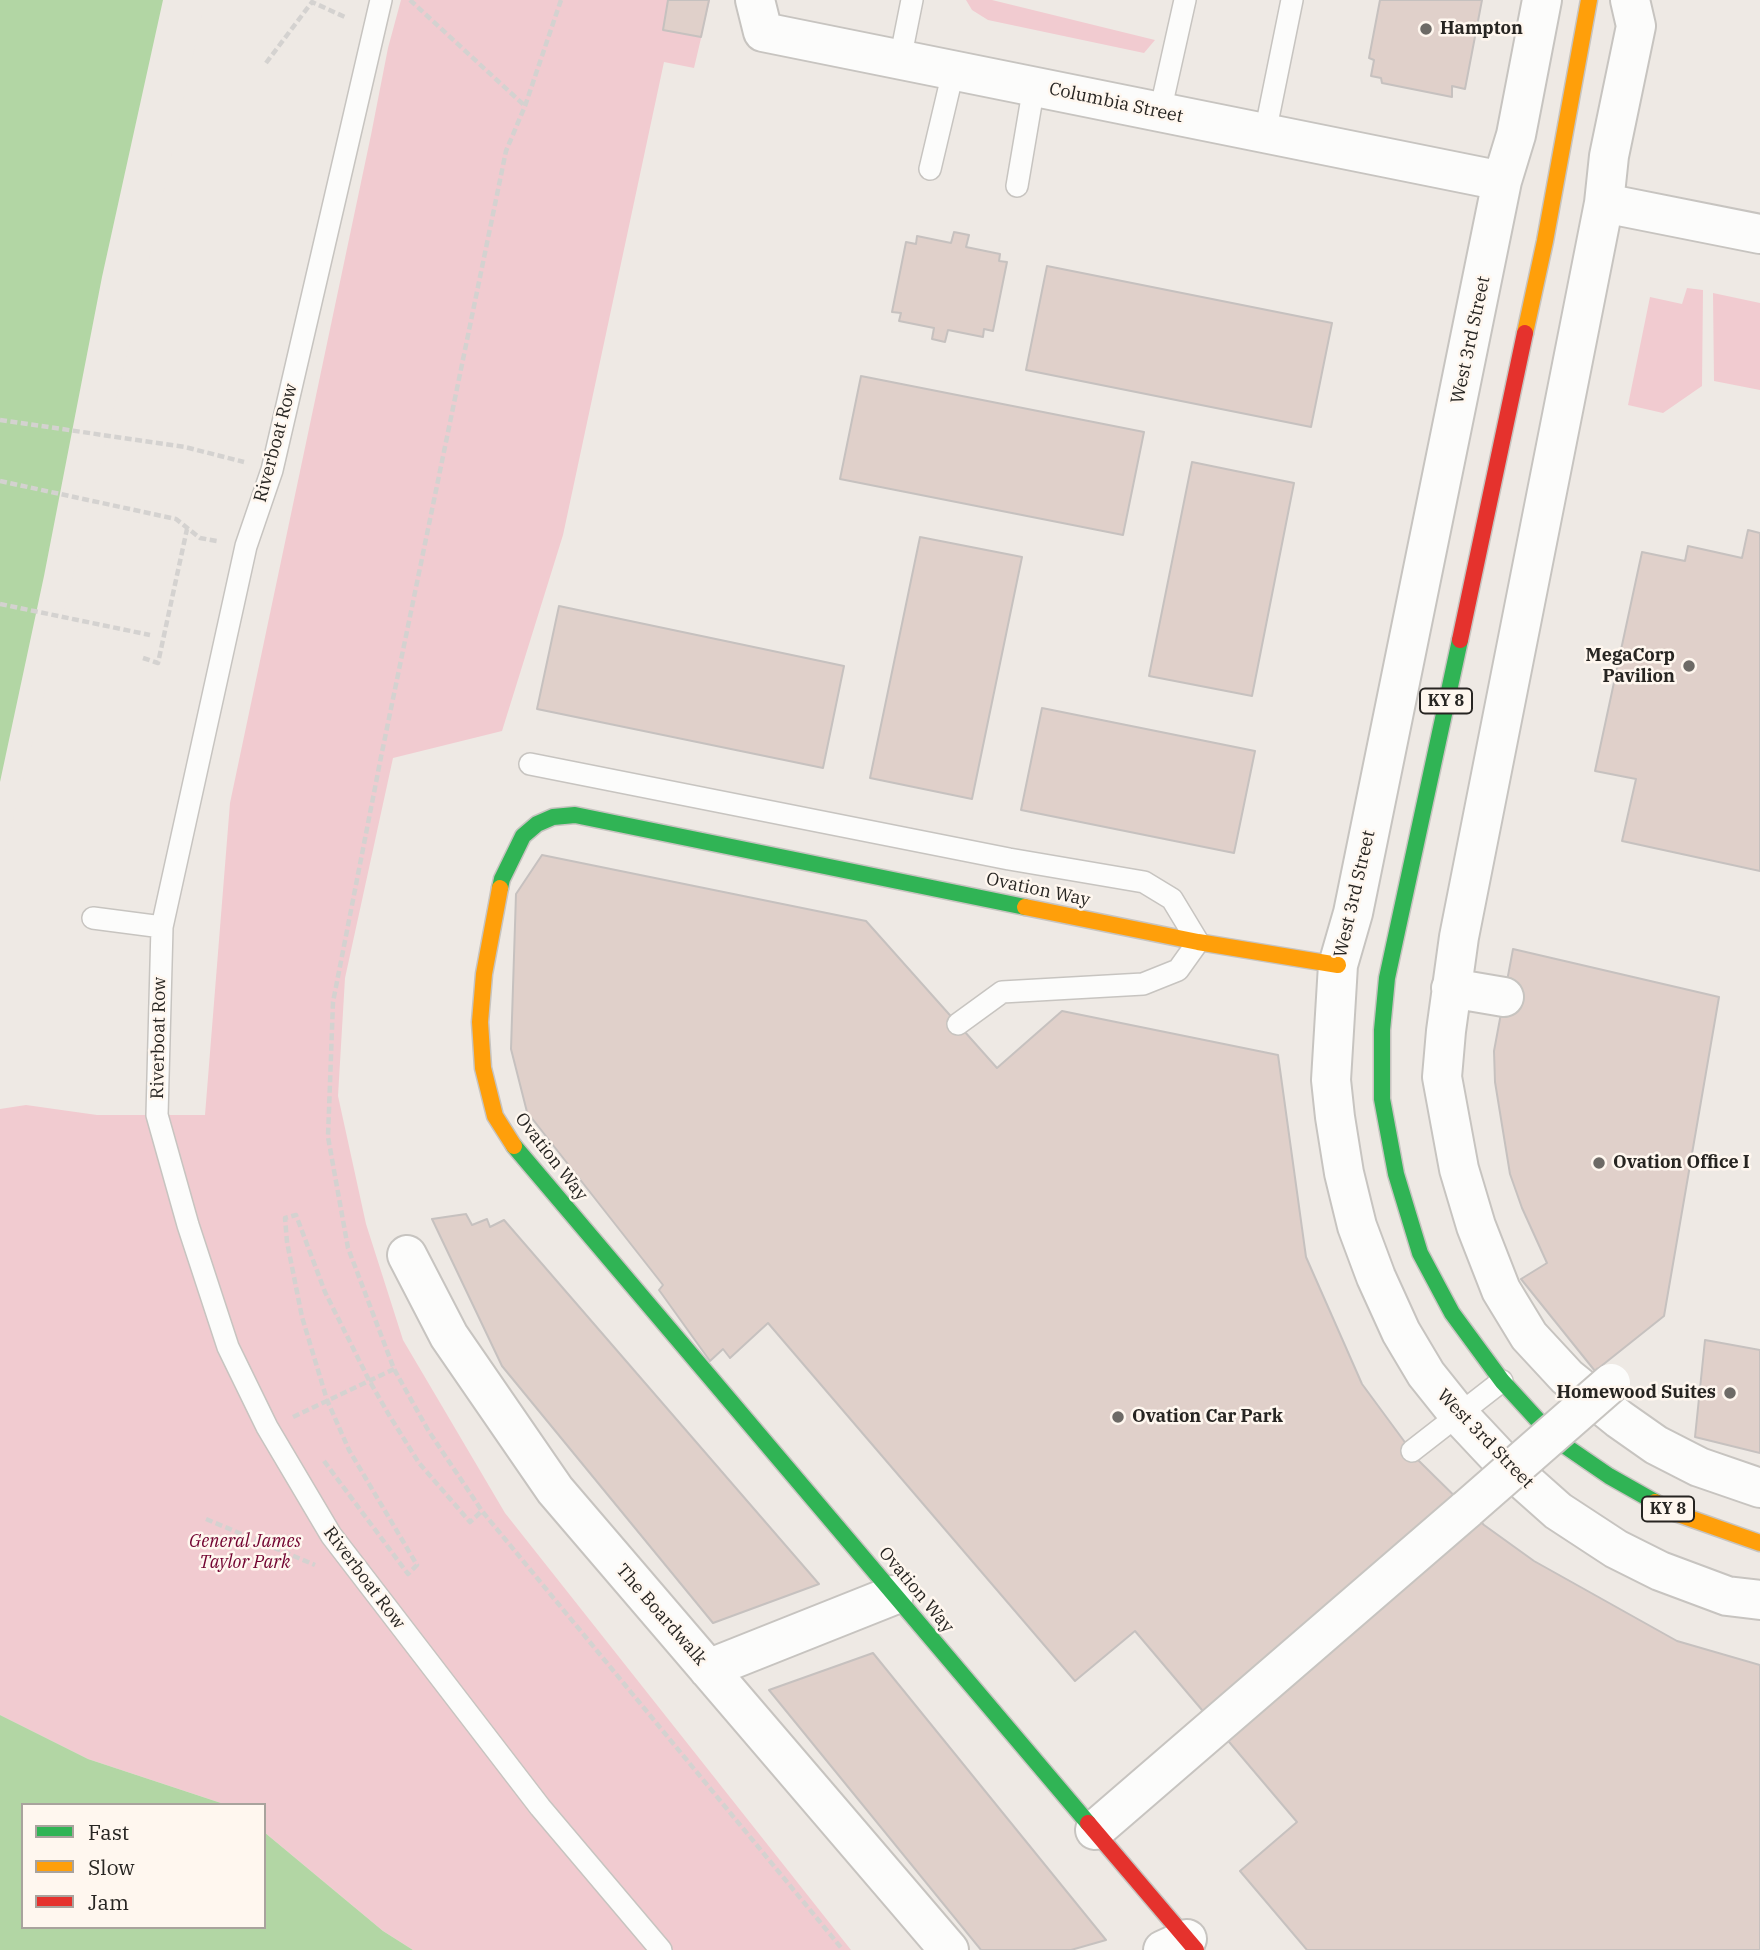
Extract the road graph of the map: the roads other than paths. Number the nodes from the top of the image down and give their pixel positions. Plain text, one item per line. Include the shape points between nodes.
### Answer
1 (381, 0) edge
2 (755, 0) edge
3 (912, 0) edge
4 (1185, 0) edge
5 (1292, 0) edge
6 (1542, 0) edge
7 (1588, 0) edge
8 (1630, 0) edge
9 (900, 60) junction
10 (953, 72) junction
11 (1034, 86) junction
12 (1160, 112) junction
13 (1265, 134) junction
14 (930, 169) dead end
15 (1502, 181) junction
16 (1017, 186) dead end
17 (1604, 203) junction
18 (1760, 234) edge
19 (530, 764) dead end
20 (93, 919) dead end
21 (162, 927) junction
22 (1198, 942) junction
23 (1338, 965) junction
24 (1451, 988) junction
25 (1504, 997) dead end
26 (958, 1024) dead end
27 (407, 1255) dead end
28 (1502, 1381) junction
29 (1611, 1383) dead end
30 (1458, 1414) junction
31 (1412, 1451) dead end
32 (1760, 1488) edge
33 (1760, 1543) edge
34 (894, 1595) junction
35 (1760, 1600) edge
36 (708, 1669) junction
37 (1095, 1830) junction
38 (1182, 1946) edge
39 (661, 1950) edge
40 (949, 1950) edge

1 - 21 lane, Riverboat Row via 272,470 246,546
2 - 9 street, Columbia Street via 763,32
3 - 9 lane
4 - 12 lane
5 - 13 lane
6 - 15 street, West 3rd Street via 1516,135
7 - 28 street, KY 8 via 1545,241 1387,978 1382,1030 1382,1099 1396,1174 1420,1253 1452,1313
8 - 17 street via 1636,26
9 - 10 street, Columbia Street
10 - 11 street, Columbia Street
10 - 14 lane
11 - 12 street, Columbia Street
11 - 16 lane
12 - 13 street, Columbia Street
13 - 15 street, Columbia Street
15 - 23 street, West 3rd Street via 1356,900
17 - 18 street
17 - 24 street
19 - 22 lane via 1144,882 1172,899
20 - 21 lane
21 - 39 lane, Riverboat Row via 158,1115 228,1347 261,1415 331,1535 368,1587 540,1807
22 - 23 street, Ovation Way
22 - 26 lane via 1178,970 1143,984 1002,992
22 - 34 street, Ovation Way via 575,815 537,824 515,850 502,879 480,1022 483,1068 495,1116 510,1142
23 - 30 street, West 3rd Street via 1331,1080 1344,1174 1357,1226 1401,1332
24 - 25 street
24 - 32 street via 1442,1077 1459,1169 1501,1290 1529,1336 1567,1377 1656,1444 1699,1467
27 - 36 street, The Boardwalk via 449,1336 555,1490
28 - 30 lane
28 - 33 street, KY 8 via 1555,1439 1609,1476 1675,1513
29 - 37 street, bridge
30 - 31 lane
30 - 35 street, West 3rd Street via 1558,1511 1616,1549 1727,1596
34 - 36 street
34 - 37 street, Ovation Way
36 - 40 street, The Boardwalk
37 - 38 street, Ovation Way

